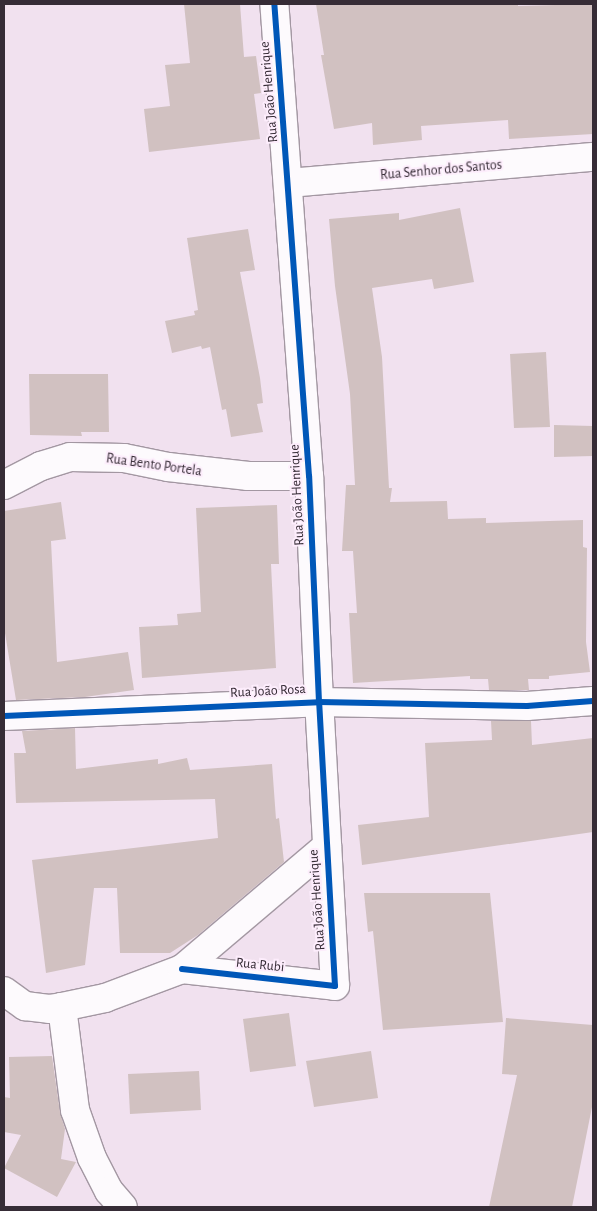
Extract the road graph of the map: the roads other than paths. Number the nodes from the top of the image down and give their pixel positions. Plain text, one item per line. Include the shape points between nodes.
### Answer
1 (274, 4) edge
2 (593, 158) edge
3 (288, 183) junction
4 (309, 476) junction
5 (4, 485) edge
6 (593, 687) edge
7 (319, 702) junction
8 (593, 702) edge
9 (527, 706) junction
10 (4, 716) edge
11 (326, 846) junction
12 (182, 969) junction
13 (336, 986) joint
14 (4, 991) edge
15 (62, 1008) junction
16 (123, 1207) edge

1 - 3 street, Rua João Henrique
2 - 3 street, Rua Senhor dos Santos
3 - 4 street, Rua João Henrique
4 - 5 street, Rua Bento Portela via 248,476 168,467 124,458 70,457 41,466
4 - 7 street, Rua João Henrique
6 - 9 street, Rua João Rosa
7 - 9 street, Rua João Rosa
7 - 10 street, Rua João Rosa
7 - 11 street, Rua João Henrique
8 - 9 street, Rua João Rosa
11 - 12 street, Rua Rubi
11 - 13 street, Rua João Henrique
12 - 13 street, Rua Rubi
12 - 15 street, Rua Rubi via 105,998
14 - 15 street, Rua Rubi via 25,1006
15 - 16 street via 75,1110 92,1158 109,1191

